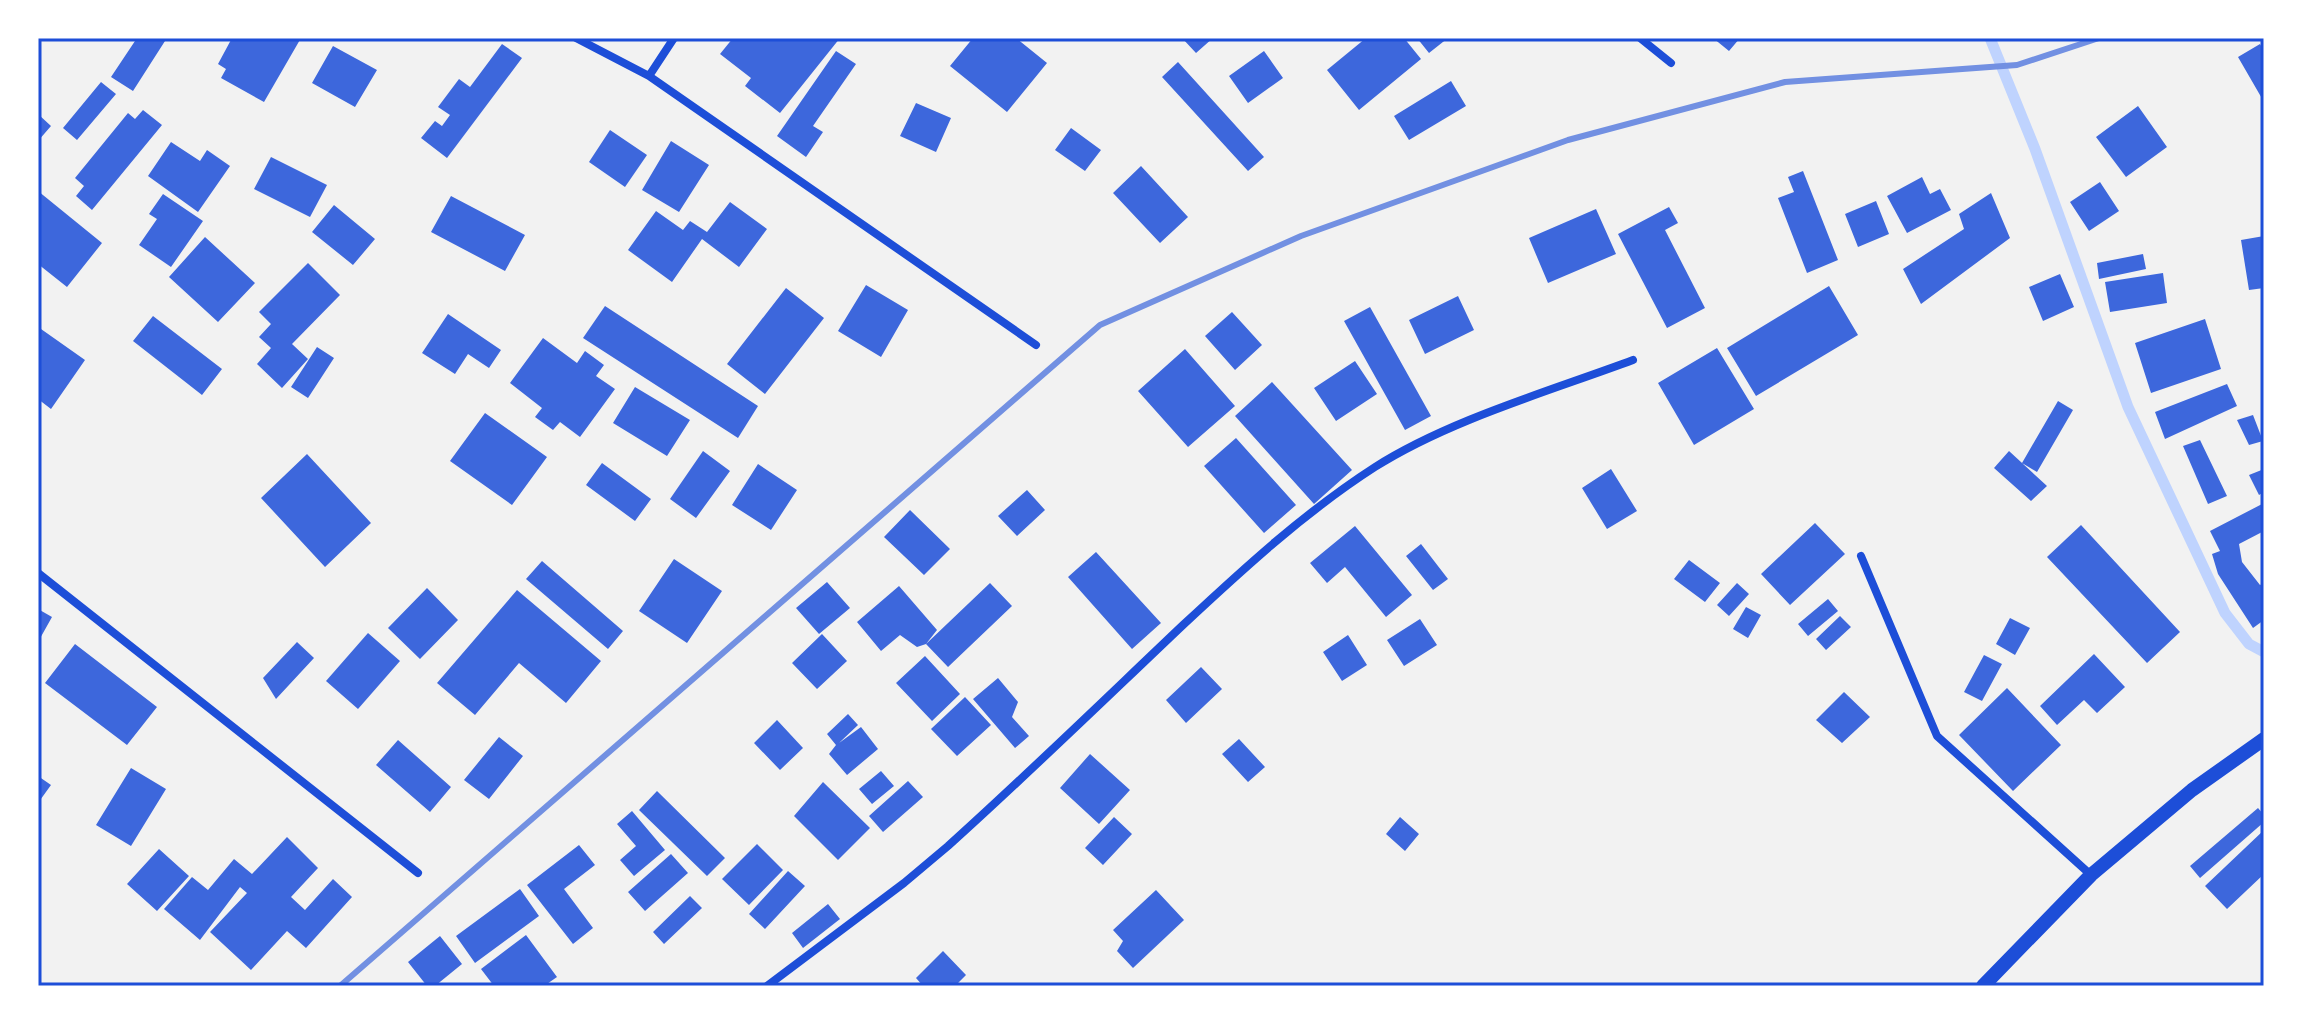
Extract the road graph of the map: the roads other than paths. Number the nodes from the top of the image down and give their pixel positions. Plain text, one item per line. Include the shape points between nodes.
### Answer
1 (576, 38) edge
2 (674, 38) edge
3 (1640, 38) edge
4 (1671, 63) dead end
5 (649, 76) junction
6 (1036, 345) dead end
7 (1633, 360) dead end
8 (1861, 556) dead end
9 (38, 573) edge
10 (2264, 739) edge
11 (418, 873) dead end
12 (2091, 875) junction
13 (767, 986) edge
14 (1983, 986) edge

1 - 5 street
2 - 5 street
3 - 4 street
5 - 6 street
7 - 13 street via 1429,439 1334,495 1236,576 937,855
8 - 12 street via 1937,736
9 - 11 street
10 - 12 street via 2192,790
12 - 14 street

